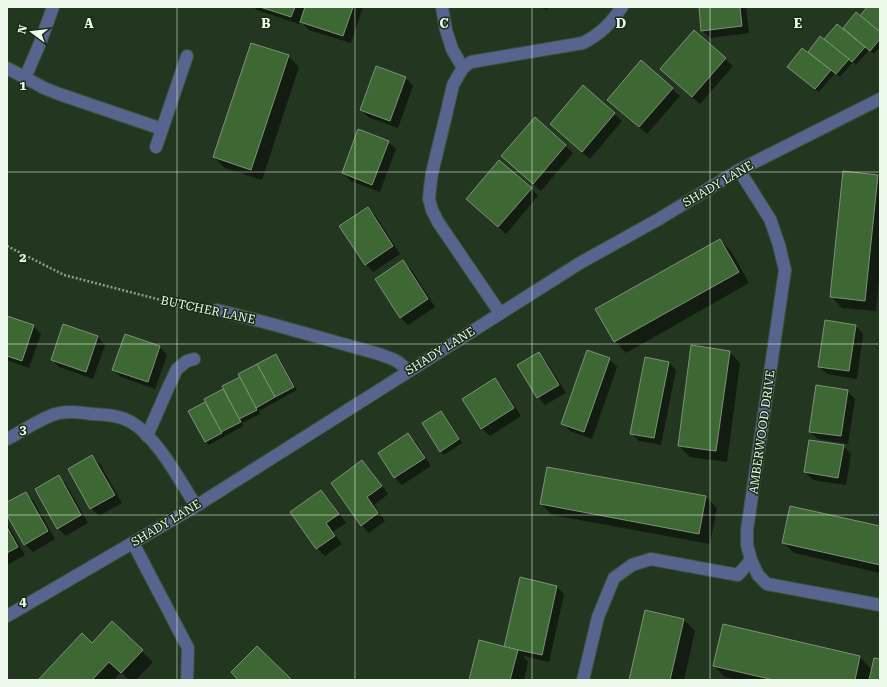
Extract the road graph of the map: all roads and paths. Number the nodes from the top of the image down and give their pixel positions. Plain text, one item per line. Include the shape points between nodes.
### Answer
1 (53, 7) edge
2 (442, 7) edge
3 (622, 7) edge
4 (187, 56) dead end
5 (7, 68) edge
6 (463, 68) junction
7 (25, 78) junction
8 (880, 99) edge
9 (162, 129) junction
10 (156, 147) dead end
11 (739, 170) junction
12 (7, 246) edge
13 (217, 310) joint
14 (500, 313) junction
15 (194, 359) dead end
16 (408, 371) junction
17 (148, 436) junction
18 (7, 439) edge
19 (196, 506) junction
20 (133, 543) junction
21 (751, 560) junction
22 (880, 605) edge
23 (7, 616) edge
24 (186, 680) edge
25 (583, 680) edge

1 - 7 street
2 - 6 street via 452,49
3 - 6 street via 605,28 583,43 471,62
4 - 9 street
5 - 7 street
6 - 14 street via 454,85 447,111 432,173 430,199 438,222
7 - 9 street via 65,96
8 - 11 street, SHADY LANE
9 - 10 street
11 - 14 street, SHADY LANE
11 - 21 street, AMBERWOOD DRIVE via 770,219 784,270 748,530 747,545
12 - 13 path, BUTCHER LANE via 64,275 200,310
13 - 16 street, BUTCHER LANE via 395,359
14 - 16 street, SHADY LANE
15 - 17 street via 177,369
16 - 19 street, SHADY LANE
17 - 18 street via 124,419 69,412 50,416
17 - 19 street
19 - 20 street, SHADY LANE
20 - 23 street, SHADY LANE
20 - 24 street via 188,648
21 - 22 street, AMBERWOOD DRIVE via 758,576 767,584
21 - 25 street via 738,575 651,559 632,565 614,578 598,617

